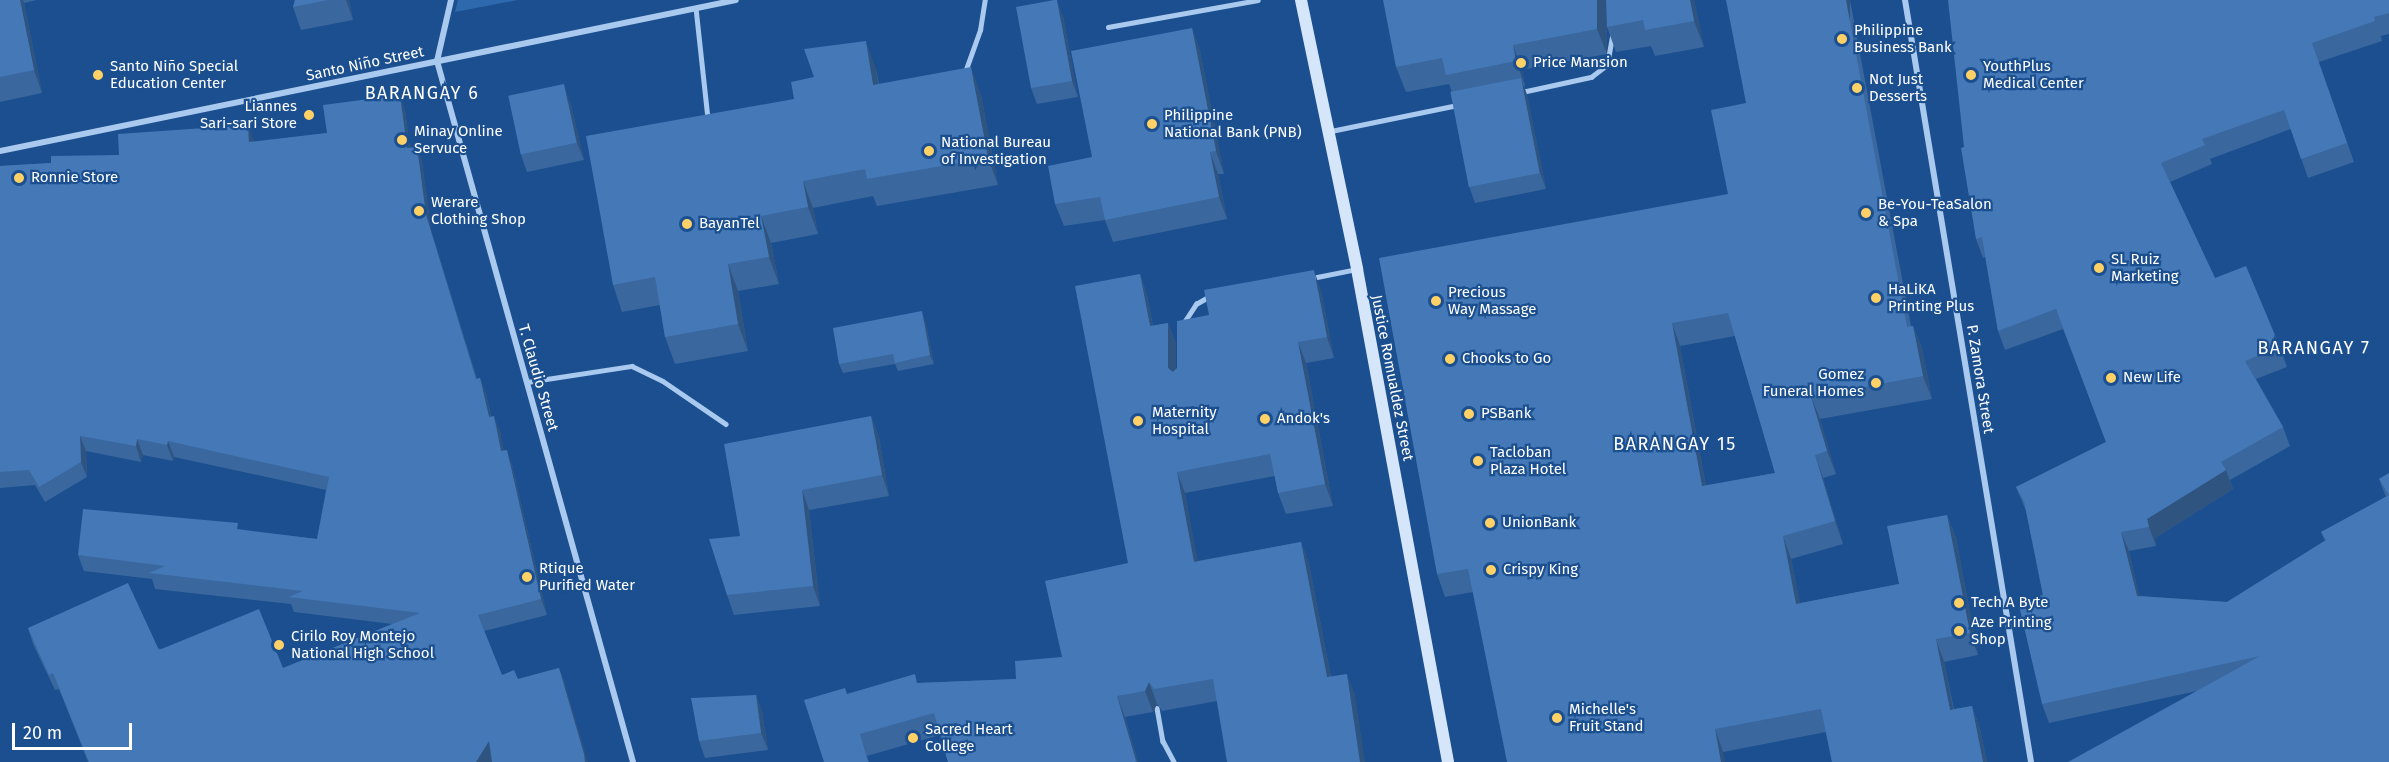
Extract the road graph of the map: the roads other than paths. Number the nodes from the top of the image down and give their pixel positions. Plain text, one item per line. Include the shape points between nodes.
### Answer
1 (451, 0) edge
2 (735, 0) edge
3 (985, 0) edge
4 (1258, 0) edge
5 (1301, 0) edge
6 (1905, 0) edge
7 (696, 8) junction
8 (1108, 27) dead end
9 (1612, 28) edge
10 (437, 61) junction
11 (962, 81) edge
12 (1511, 94) edge
13 (1466, 103) edge
14 (709, 126) edge
15 (1328, 132) junction
16 (0, 151) edge
17 (1357, 269) junction
18 (1300, 280) edge
19 (1212, 295) edge
20 (1182, 328) edge
21 (527, 382) junction
22 (726, 424) dead end
23 (1157, 708) edge
24 (633, 762) edge
25 (1174, 762) edge
26 (1448, 762) edge
27 (2031, 762) edge

1 - 10 street, T. Claudio Street
2 - 7 street, Santo Niño Street
3 - 11 lane via 980,30
4 - 8 lane
5 - 15 main road, Justice Romualdez Street
6 - 27 street, P. Zamora Street
7 - 10 street, Santo Niño Street
7 - 14 lane
9 - 12 lane via 1612,53 1607,65 1591,77
10 - 16 street, Santo Niño Street
10 - 21 street, T. Claudio Street
13 - 15 lane
15 - 17 main road, Justice Romualdez Street
17 - 18 lane
17 - 26 main road, Justice Romualdez Street
19 - 20 lane via 1196,304
21 - 22 lane via 632,366 663,381
21 - 24 street, T. Claudio Street
23 - 25 lane via 1163,741

